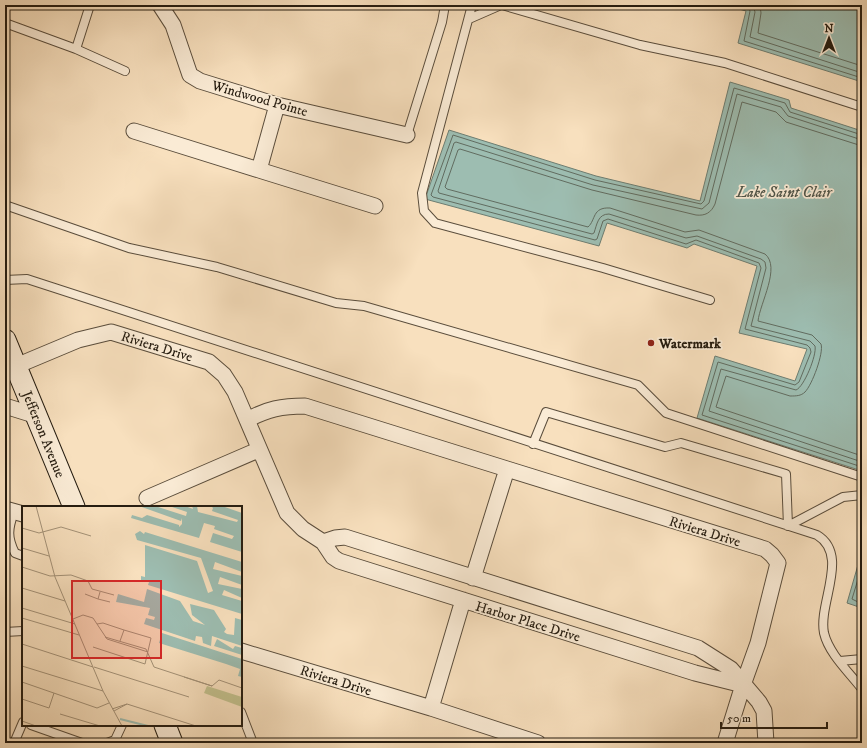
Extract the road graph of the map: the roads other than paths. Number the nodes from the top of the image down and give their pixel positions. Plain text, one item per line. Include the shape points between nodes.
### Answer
1 (90, 5) edge
2 (160, 5) edge
3 (445, 5) edge
4 (472, 5) edge
5 (502, 5) edge
6 (469, 19) junction
7 (5, 23) edge
8 (76, 49) junction
9 (124, 71) dead end
10 (277, 105) junction
11 (862, 107) edge
12 (134, 131) dead end
13 (407, 135) joint
14 (259, 170) junction
15 (5, 205) edge
16 (375, 206) dead end
17 (5, 280) edge
18 (710, 300) dead end
19 (9, 352) edge
20 (5, 406) edge
21 (37, 416) junction
22 (247, 420) junction
23 (533, 444) junction
24 (258, 450) junction
25 (507, 469) junction
26 (862, 477) edge
27 (862, 495) edge
28 (147, 498) dead end
29 (74, 506) edge
30 (14, 512) edge
31 (788, 526) junction
32 (323, 542) junction
33 (22, 556) edge
34 (473, 578) junction
35 (463, 600) junction
36 (22, 631) edge
37 (5, 632) edge
38 (242, 651) edge
39 (862, 659) edge
40 (840, 661) junction
41 (743, 684) junction
42 (862, 689) edge
43 (431, 708) junction
44 (242, 715) edge
45 (22, 724) edge
46 (34, 726) edge
47 (122, 726) edge
48 (165, 726) edge
49 (14, 743) edge
50 (82, 743) edge
51 (108, 743) edge
52 (172, 743) edge
53 (253, 743) edge
54 (538, 743) edge
55 (725, 743) edge
56 (766, 743) edge

1 - 8 lane
2 - 10 street, Windwood Pointe via 173,25 190,75 200,81
3 - 13 lane
4 - 6 lane
5 - 6 lane
5 - 11 lane via 640,45 725,63
6 - 18 lane via 422,193 424,211 434,223 603,268
7 - 8 lane
8 - 9 lane
10 - 13 street, Windwood Pointe
10 - 14 street
12 - 14 street
14 - 16 street
15 - 26 lane via 129,248 217,267 336,303 364,306 638,386 666,413
17 - 23 lane via 26,279
19 - 21 main road, Jefferson Avenue
19 - 22 street, Riviera Drive via 111,332 209,362 224,375 235,392
20 - 21 street
21 - 29 main road, Jefferson Avenue
22 - 24 street, Riviera Drive
22 - 25 street, Riviera Drive via 264,411 287,406 305,406
23 - 31 lane
23 - 31 lane via 546,412 665,447 681,443 786,474
24 - 28 street
24 - 32 street, Riviera Drive via 287,513 303,530
25 - 34 street
25 - 41 street, Riviera Drive via 765,549 772,555 778,563 758,644
27 - 31 lane via 843,497
30 - 33 lane via 8,528 10,543 15,553
31 - 40 lane via 817,535 826,541 830,550 833,567 823,618 824,634
32 - 34 street via 345,537
32 - 35 street, Harbor Place Drive via 333,557 339,561
34 - 41 street via 698,648 731,669
35 - 41 street, Harbor Place Drive via 695,673
35 - 43 street
36 - 37 lane
38 - 43 street, Riviera Drive
39 - 40 lane
40 - 42 lane
41 - 55 street, Riviera Drive
41 - 56 street via 764,711
43 - 54 street, Riviera Drive
44 - 53 lane
45 - 49 lane
46 - 50 lane
47 - 51 lane via 115,740
48 - 52 main road

